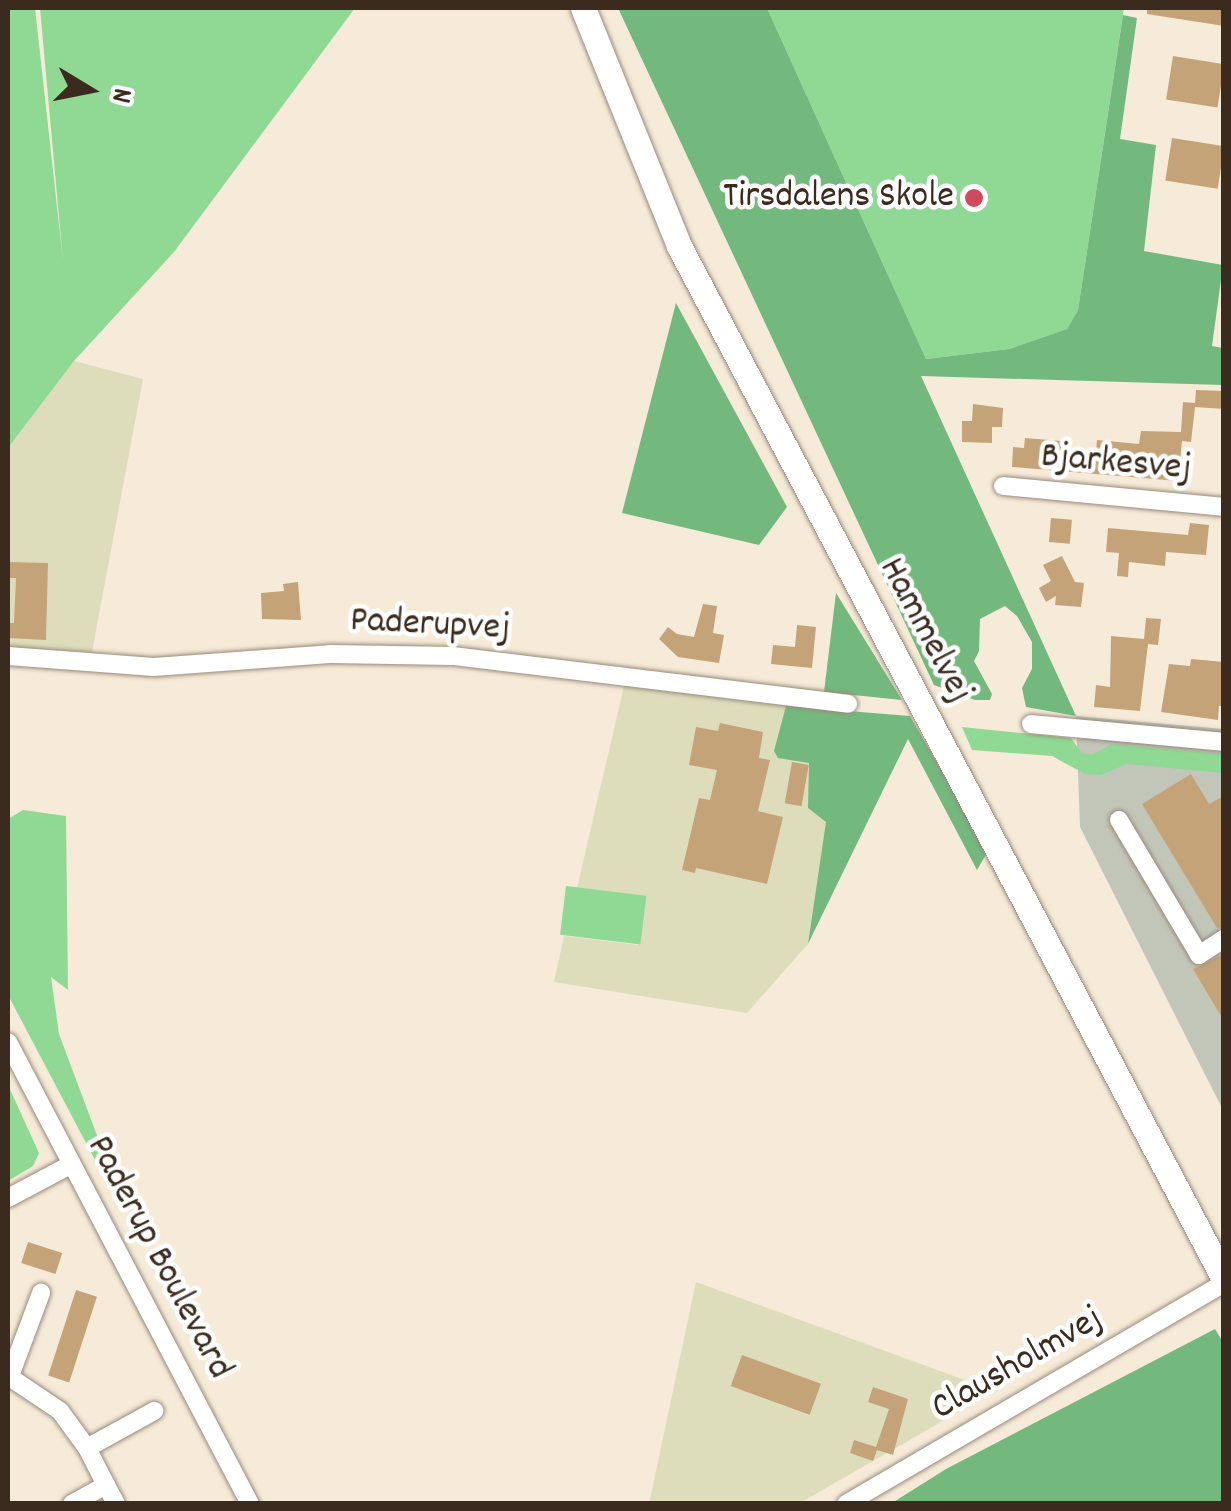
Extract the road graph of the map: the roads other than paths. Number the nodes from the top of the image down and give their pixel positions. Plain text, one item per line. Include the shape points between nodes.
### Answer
1 (584, 8) edge
2 (1003, 486) dead end
3 (1224, 507) edge
4 (8, 656) edge
5 (848, 704) dead end
6 (1032, 724) dead end
7 (1224, 742) edge
8 (1119, 820) dead end
9 (1224, 939) edge
10 (8, 1042) edge
11 (72, 1164) junction
12 (8, 1198) edge
13 (1224, 1281) edge
14 (40, 1293) dead end
15 (9, 1376) edge
16 (154, 1411) dead end
17 (87, 1448) junction
18 (106, 1485) junction
19 (72, 1504) edge
20 (116, 1504) edge
21 (250, 1504) edge
22 (846, 1504) edge

1 - 13 highway, Hammelvej via 678,246
2 - 3 street, Bjarkesvej
4 - 5 street, Paderupvej via 154,667 330,654 453,656
6 - 7 street
8 - 9 street via 1198,954
10 - 11 street, Paderup Boulevard
11 - 12 street
11 - 21 street, Paderup Boulevard
13 - 22 street, Clausholmvej
14 - 15 street
15 - 17 street via 60,1412
16 - 17 street
17 - 18 street
18 - 19 street
18 - 20 street

